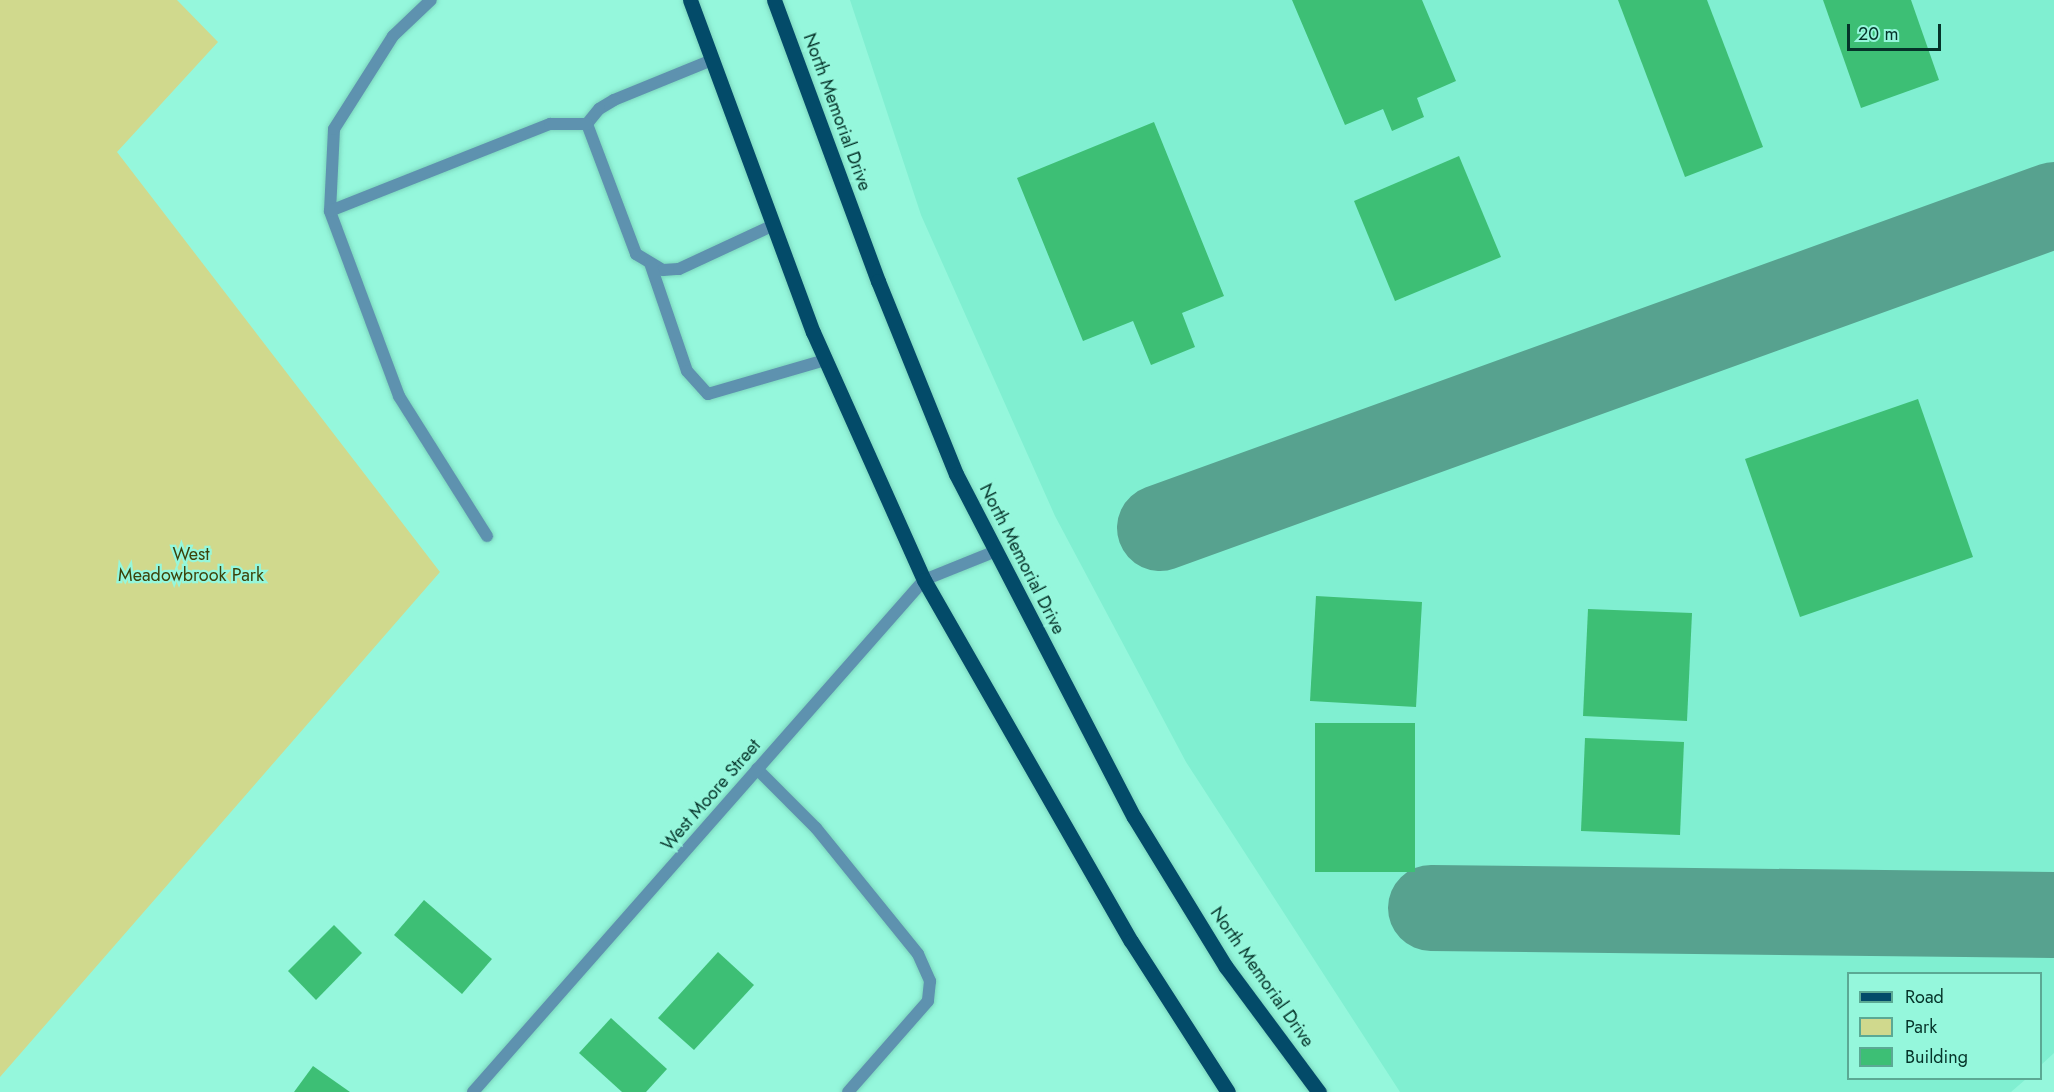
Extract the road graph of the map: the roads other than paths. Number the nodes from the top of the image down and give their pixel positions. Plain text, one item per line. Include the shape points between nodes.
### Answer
1 (431, 0) edge
2 (690, 0) edge
3 (774, 0) edge
4 (712, 60) junction
5 (588, 124) junction
6 (330, 210) junction
7 (774, 225) junction
8 (650, 263) junction
9 (825, 360) junction
10 (487, 536) dead end
11 (996, 551) junction
12 (924, 580) junction
13 (757, 770) junction
14 (473, 1092) edge
15 (848, 1092) edge
16 (1228, 1092) edge
17 (1319, 1092) edge

1 - 6 street via 393,36 334,129
2 - 4 main road
3 - 11 main road, North Memorial Drive via 878,281 956,474
4 - 5 street via 614,100
4 - 7 main road
5 - 6 street via 550,124
5 - 8 street via 636,254
6 - 10 street via 399,396
7 - 8 street via 679,269 663,270
7 - 9 main road
8 - 9 street via 687,371 708,394
9 - 12 main road
11 - 12 street, West Moore Street
11 - 17 main road, North Memorial Drive via 1134,817 1226,967
12 - 13 street, West Moore Street
12 - 16 main road via 1131,941
13 - 14 street, West Moore Street
13 - 15 street via 816,828 918,954 930,981 928,1001

